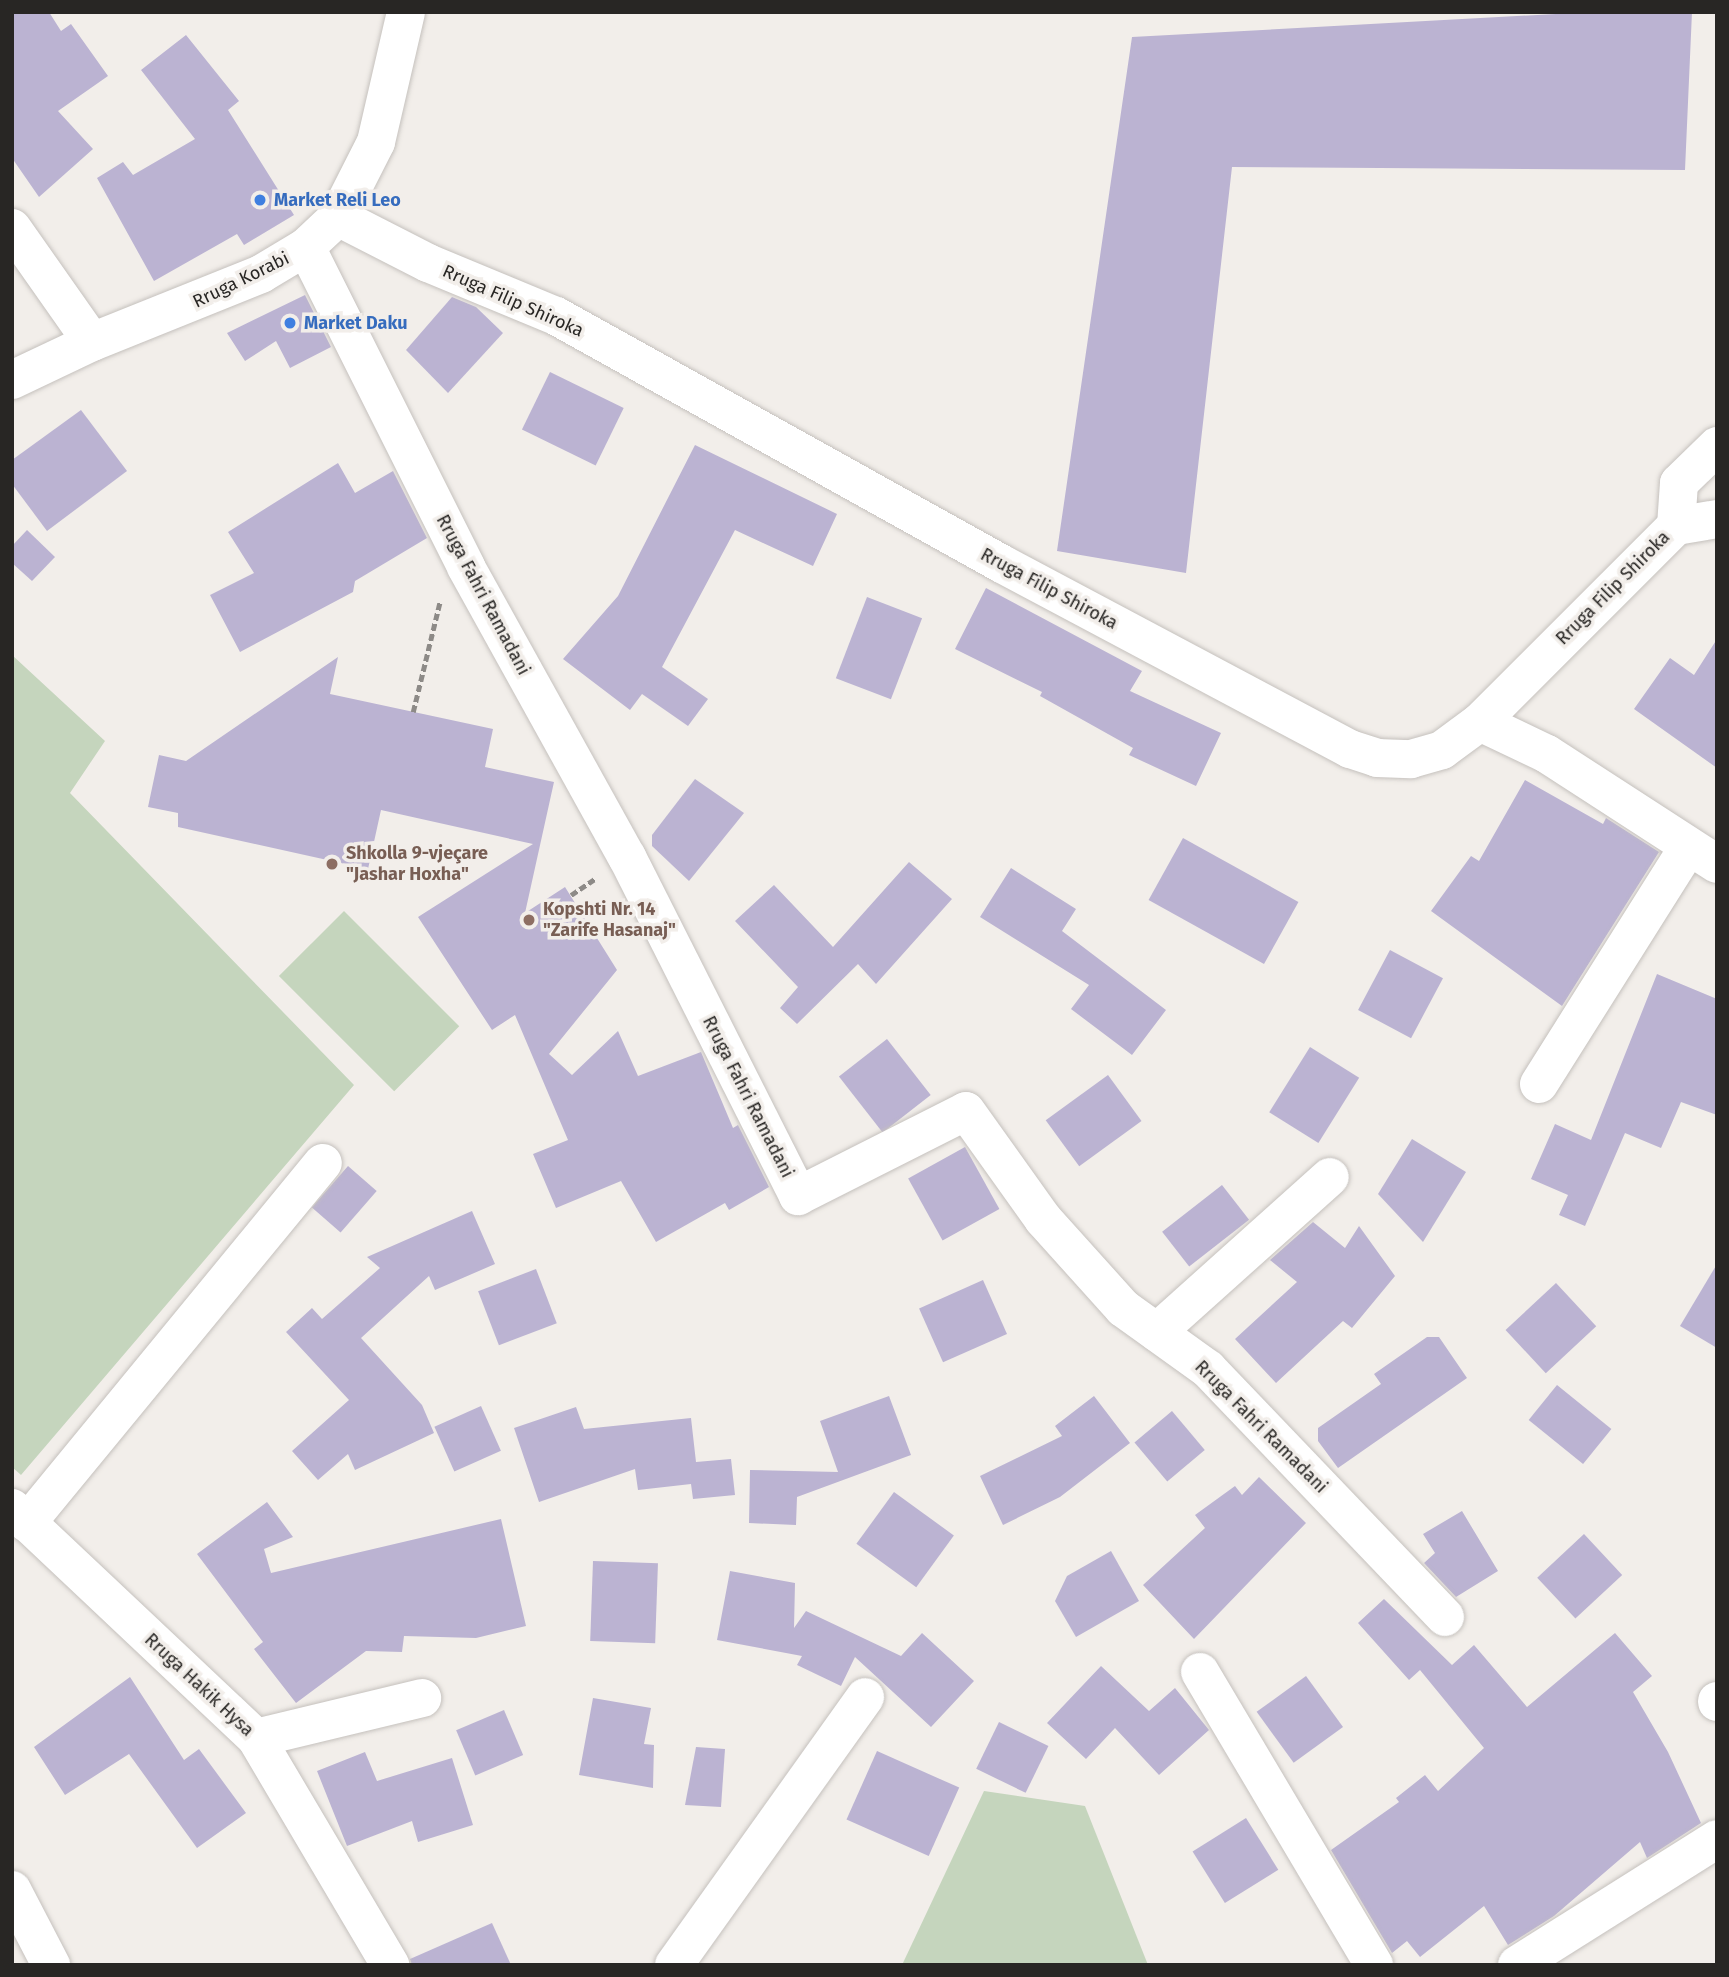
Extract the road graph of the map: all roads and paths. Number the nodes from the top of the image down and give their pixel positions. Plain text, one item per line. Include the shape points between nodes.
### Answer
1 (406, 12) edge
2 (338, 217) junction
3 (12, 228) edge
4 (306, 247) junction
5 (92, 342) junction
6 (12, 380) edge
7 (1717, 446) edge
8 (1717, 519) edge
9 (1676, 526) junction
10 (441, 595) dead end
11 (413, 712) dead end
12 (1480, 722) junction
13 (1703, 855) edge
14 (1539, 1084) dead end
15 (323, 1163) dead end
16 (1330, 1177) dead end
17 (1157, 1332) junction
18 (20, 1515) edge
19 (1445, 1617) dead end
20 (1200, 1672) dead end
21 (422, 1698) dead end
22 (865, 1698) dead end
23 (256, 1738) junction
24 (1717, 1839) edge
25 (12, 1890) edge
26 (51, 1965) edge
27 (390, 1965) edge
28 (674, 1965) edge
29 (1374, 1965) edge
30 (1517, 1965) edge

1 - 2 street, Rruga Korabi via 376,142
2 - 4 street, Rruga Korabi
2 - 12 street, Rruga Filip Shiroka via 428,263 556,316 1350,749 1377,758 1411,759 1443,750
3 - 5 street
4 - 5 street, Rruga Korabi via 221,293
4 - 17 street, Rruga Fahri Ramadani via 466,567 627,857 797,1196 966,1111 1043,1219 1124,1308
5 - 6 street, Rruga Korabi
7 - 9 street via 1679,483
8 - 9 street, Rruga Filip Shiroka
9 - 12 street, Rruga Filip Shiroka
10 - 11 path
12 - 13 street via 1547,754
13 - 14 street
15 - 18 street
16 - 17 street
17 - 19 street, Rruga Fahri Ramadani via 1208,1368
18 - 23 street, Rruga Hakik Hysa
20 - 29 street
21 - 23 street
22 - 28 street
23 - 27 street, Rruga Hakik Hysa
24 - 30 street
25 - 26 street

